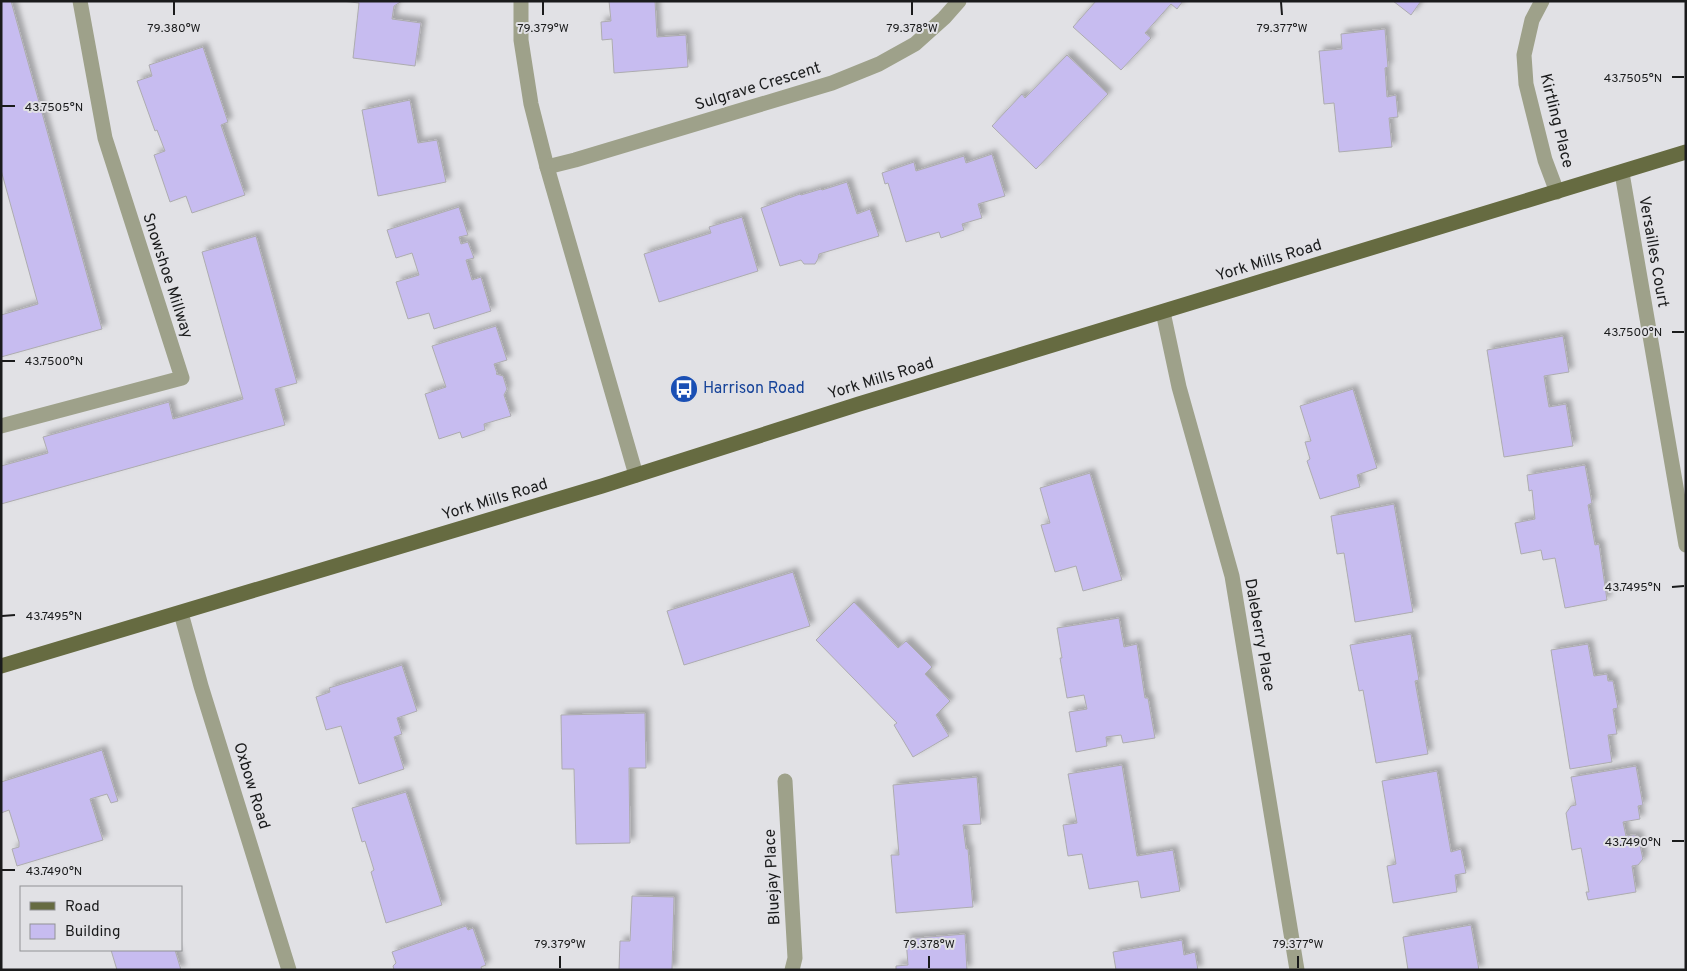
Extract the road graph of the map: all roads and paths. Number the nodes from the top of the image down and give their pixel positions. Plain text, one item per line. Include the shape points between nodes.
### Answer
1 (80, 1) edge
2 (521, 1) edge
3 (959, 1) edge
4 (1542, 1) edge
5 (1686, 152) edge
6 (547, 167) junction
7 (1622, 173) junction
8 (1557, 192) junction
9 (1163, 312) junction
10 (1, 426) edge
11 (636, 475) junction
12 (1686, 545) edge
13 (181, 613) junction
14 (1, 666) edge
15 (785, 781) dead end
16 (289, 970) edge
17 (792, 970) edge
18 (1297, 970) edge

1 - 10 street, Snowshoe Millway via 105,138 182,378
2 - 6 street via 522,40 531,104
3 - 6 street, Sulgrave Crescent via 915,44 879,64 832,83
4 - 8 street, Kirtling Place via 1532,20 1524,55 1526,84
5 - 7 main road, York Mills Road
6 - 11 street
7 - 8 main road, York Mills Road
7 - 12 street, Versailles Court
8 - 9 main road, York Mills Road
9 - 11 main road, York Mills Road
9 - 18 street, Daleberry Place via 1180,387 1232,576
11 - 13 main road, York Mills Road
13 - 14 main road, York Mills Road
13 - 16 street, Oxbow Road
15 - 17 street, Bluejay Place via 795,958

